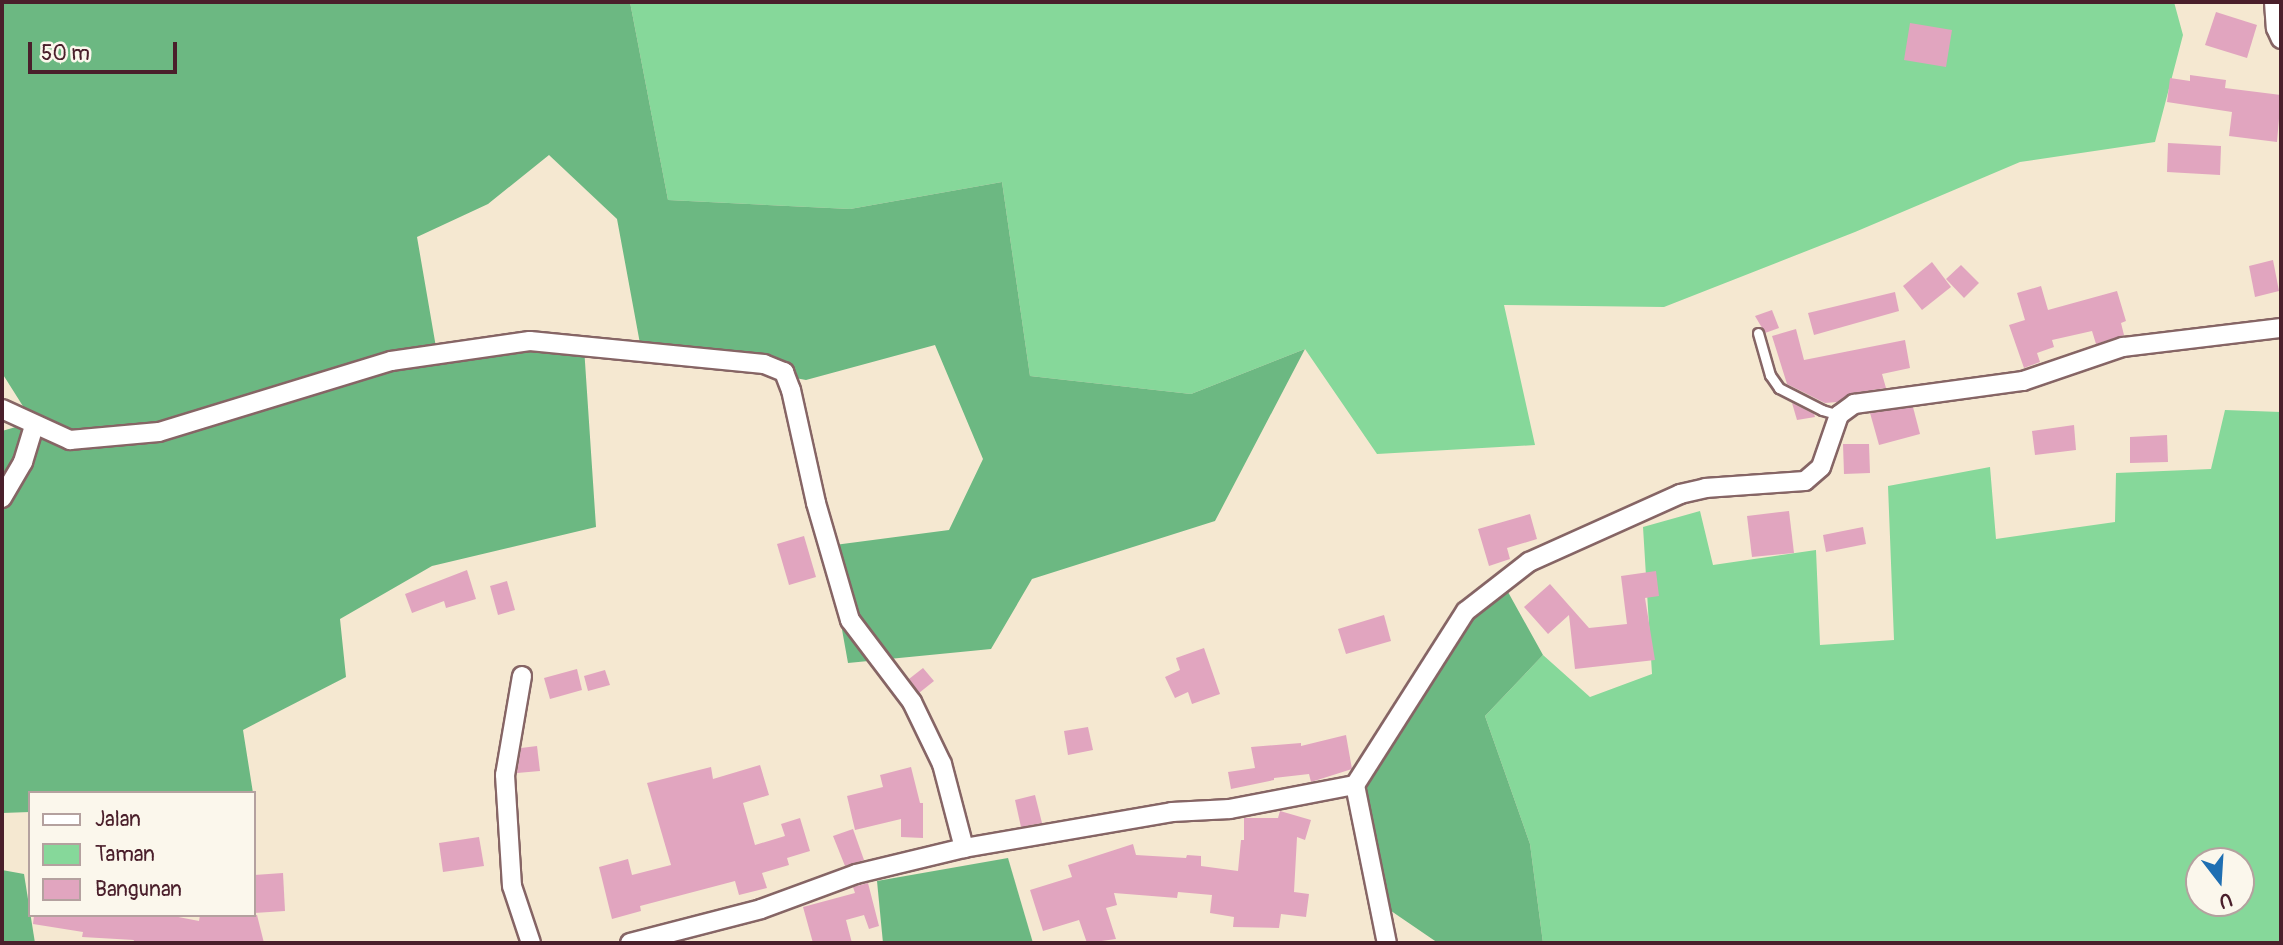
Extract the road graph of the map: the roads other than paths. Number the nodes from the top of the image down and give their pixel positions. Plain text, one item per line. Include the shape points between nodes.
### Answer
1 (2274, 2) edge
2 (2281, 39) edge
3 (2281, 328) edge
4 (1758, 334) dead end
5 (2, 409) edge
6 (1839, 415) junction
7 (34, 425) junction
8 (2, 498) edge
9 (522, 676) dead end
10 (1355, 785) junction
11 (964, 848) junction
12 (531, 943) edge
13 (630, 943) edge
14 (1387, 943) edge

1 - 2 street
3 - 6 street via 2123,347 2023,381 1853,404
4 - 6 lane via 1770,375 1779,388
5 - 7 street
6 - 10 street via 1821,467 1805,481 1680,494 1529,562 1466,611
7 - 8 street via 23,462
7 - 11 street via 69,440 159,432 391,361 530,341 764,363 784,372 850,620 912,702 942,764
9 - 12 street via 505,775 512,886
10 - 11 street via 1230,809 1172,812
10 - 14 street
11 - 13 street via 856,874 761,909

